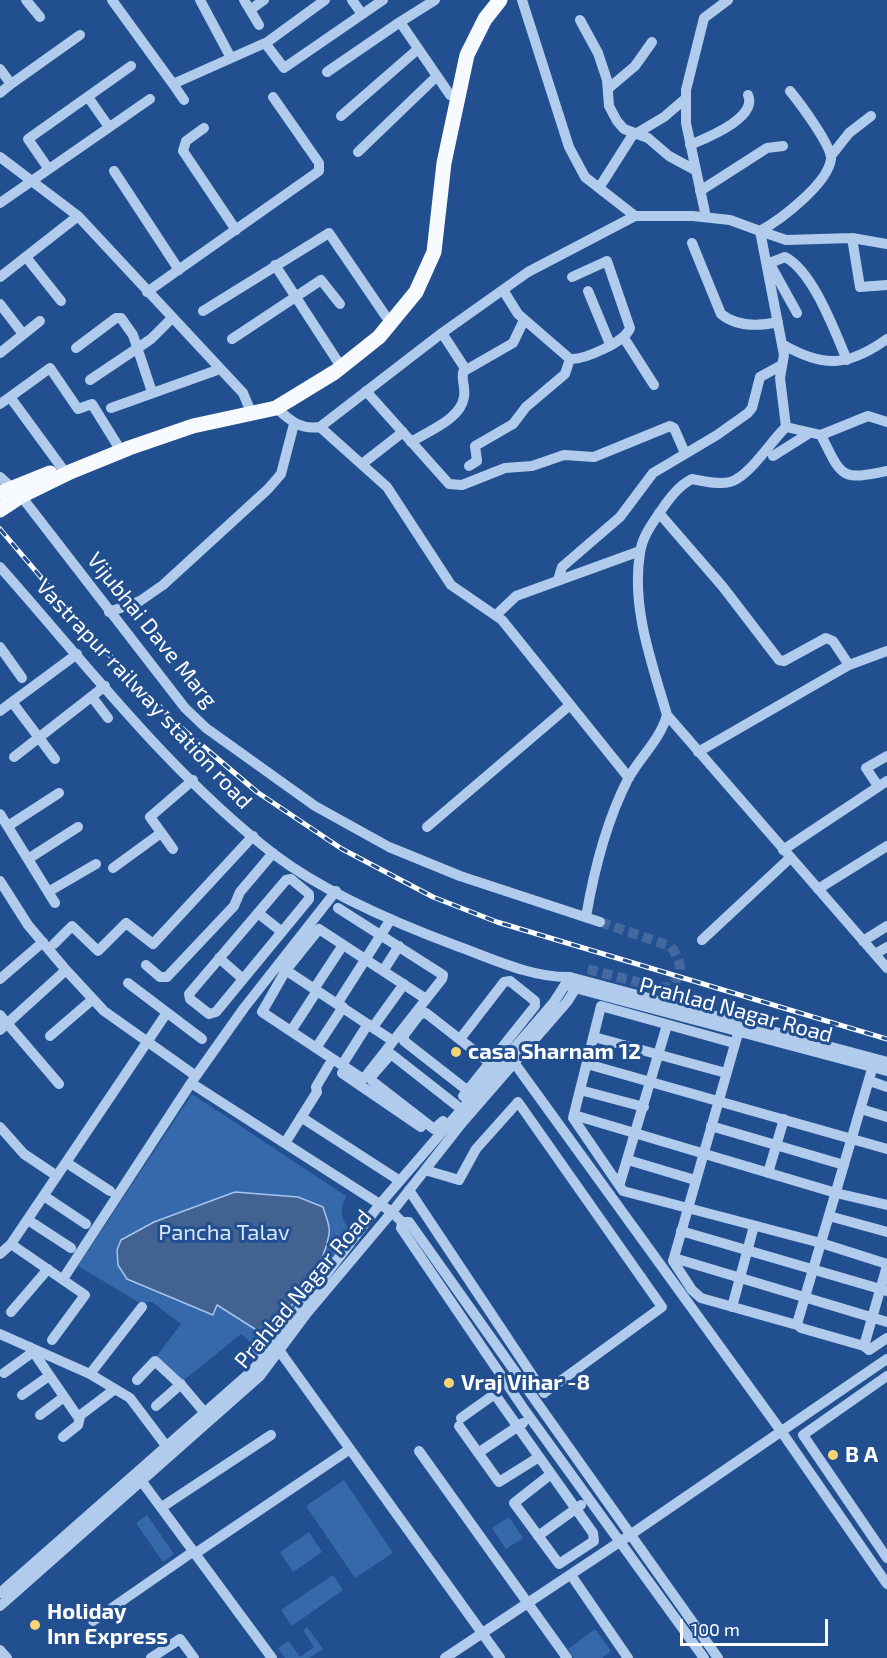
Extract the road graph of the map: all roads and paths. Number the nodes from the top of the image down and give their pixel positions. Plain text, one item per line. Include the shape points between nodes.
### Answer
1 (26, 0) edge
2 (112, 0) edge
3 (200, 0) edge
4 (264, 0) edge
5 (325, 0) edge
6 (352, 0) edge
7 (382, 0) edge
8 (435, 0) edge
9 (490, 0) edge
10 (500, 0) edge
11 (522, 0) edge
12 (728, 0) edge
13 (247, 5) edge
14 (362, 14) junction
15 (40, 17) dead end
16 (580, 20) dead end
17 (400, 22) junction
18 (259, 25) dead end
19 (80, 35) dead end
20 (652, 42) dead end
21 (266, 43) junction
22 (418, 49) junction
23 (231, 58) junction
24 (131, 66) dead end
25 (0, 69) edge
26 (327, 72) dead end
27 (437, 76) junction
28 (12, 84) junction
29 (173, 84) junction
30 (609, 88) junction
31 (790, 91) dead end
32 (0, 93) edge
33 (450, 95) junction
34 (748, 95) dead end
35 (88, 97) junction
36 (273, 97) dead end
37 (150, 99) dead end
38 (685, 99) junction
39 (184, 100) dead end
40 (340, 116) dead end
41 (871, 116) dead end
42 (109, 127) junction
43 (204, 128) dead end
44 (636, 134) junction
45 (690, 145) junction
46 (783, 146) dead end
47 (358, 152) dead end
48 (831, 156) junction
49 (0, 157) edge
50 (48, 168) junction
51 (695, 170) junction
52 (114, 171) dead end
53 (31, 180) junction
54 (599, 188) junction
55 (700, 191) junction
56 (0, 203) edge
57 (78, 216) junction
58 (635, 216) junction
59 (706, 217) junction
60 (236, 230) junction
61 (760, 231) junction
62 (852, 238) junction
63 (692, 243) dead end
64 (887, 244) edge
65 (26, 257) junction
66 (769, 264) junction
67 (275, 266) junction
68 (179, 270) junction
69 (0, 277) edge
70 (572, 277) dead end
71 (887, 285) edge
72 (503, 290) junction
73 (588, 291) dead end
74 (147, 292) junction
75 (296, 297) junction
76 (61, 301) dead end
77 (0, 304) edge
78 (340, 304) dead end
79 (203, 311) dead end
80 (797, 313) dead end
81 (172, 318) junction
82 (387, 318) junction
83 (524, 320) junction
84 (40, 321) dead end
85 (778, 322) junction
86 (442, 333) junction
87 (23, 334) junction
88 (624, 338) junction
89 (232, 339) dead end
90 (887, 339) edge
91 (610, 344) junction
92 (782, 344) junction
93 (76, 348) dead end
94 (138, 348) junction
95 (0, 353) edge
96 (570, 359) junction
97 (847, 360) junction
98 (338, 362) junction
99 (782, 365) junction
100 (220, 369) junction
101 (464, 369) junction
102 (90, 380) dead end
103 (654, 385) dead end
104 (366, 391) junction
105 (152, 392) junction
106 (10, 397) junction
107 (0, 404) edge
108 (111, 408) dead end
109 (276, 408) junction
110 (250, 409) junction
111 (887, 422) edge
112 (294, 424) junction
113 (320, 427) junction
114 (786, 427) junction
115 (403, 432) junction
116 (808, 434) junction
117 (821, 435) junction
118 (411, 442) junction
119 (118, 446) junction
120 (685, 453) junction
121 (773, 456) dead end
122 (362, 464) junction
123 (469, 466) dead end
124 (62, 468) junction
125 (887, 471) edge
126 (8, 488) edge
127 (0, 510) edge
128 (659, 513) junction
129 (640, 551) junction
130 (0, 567) edge
131 (558, 580) junction
132 (110, 612) junction
133 (496, 615) junction
134 (0, 646) edge
135 (887, 651) edge
136 (77, 654) junction
137 (849, 665) junction
138 (22, 678) dead end
139 (105, 687) junction
140 (92, 696) junction
141 (12, 702) junction
142 (570, 705) junction
143 (0, 711) edge
144 (666, 716) junction
145 (108, 718) dead end
146 (39, 738) junction
147 (698, 752) junction
148 (887, 756) edge
149 (14, 757) dead end
150 (55, 759) dead end
151 (629, 778) junction
152 (193, 780) junction
153 (883, 783) edge
154 (59, 793) dead end
155 (0, 814) edge
156 (8, 826) junction
157 (78, 827) dead end
158 (427, 827) dead end
159 (161, 833) junction
160 (253, 836) junction
161 (887, 846) edge
162 (173, 849) dead end
163 (273, 853) junction
164 (787, 854) junction
165 (28, 859) junction
166 (96, 864) dead end
167 (113, 868) dead end
168 (0, 880) edge
169 (818, 889) junction
170 (336, 891) junction
171 (48, 892) junction
172 (55, 903) dead end
173 (338, 908) dead end
174 (258, 913) junction
175 (586, 917) junction
176 (391, 919) junction
177 (600, 922) tunnel mouth
178 (887, 926) edge
179 (282, 932) junction
180 (381, 935) junction
181 (702, 940) dead end
182 (863, 940) junction
183 (48, 943) junction
184 (343, 945) junction
185 (399, 946) junction
186 (887, 947) edge
187 (875, 954) junction
188 (219, 958) junction
189 (366, 959) junction
190 (257, 962) junction
191 (146, 965) dead end
192 (887, 968) edge
193 (588, 969) dead end
194 (66, 970) junction
195 (279, 970) junction
196 (383, 971) junction
197 (0, 979) edge
198 (243, 979) junction
199 (570, 981) junction
200 (129, 983) dead end
201 (404, 984) junction
202 (316, 990) junction
203 (93, 999) junction
204 (426, 999) junction
205 (340, 1005) junction
206 (244, 1008) junction
207 (166, 1014) junction
208 (2, 1023) edge
209 (667, 1025) junction
210 (370, 1026) junction
211 (740, 1027) junction
212 (291, 1031) junction
213 (50, 1036) dead end
214 (594, 1037) junction
215 (202, 1039) dead end
216 (460, 1039) junction
217 (393, 1041) junction
218 (148, 1043) junction
219 (734, 1043) junction
220 (316, 1048) junction
221 (658, 1053) junction
222 (511, 1059) junction
223 (887, 1062) edge
224 (490, 1063) junction
225 (874, 1063) junction
226 (587, 1064) junction
227 (329, 1065) junction
228 (342, 1065) junction
229 (887, 1071) edge
230 (726, 1073) junction
231 (194, 1080) junction
232 (651, 1080) junction
233 (870, 1081) junction
234 (59, 1084) dead end
235 (887, 1087) edge
236 (580, 1090) junction
237 (464, 1098) junction
238 (719, 1100) junction
239 (644, 1107) junction
240 (861, 1109) junction
241 (574, 1115) junction
242 (301, 1117) junction
243 (887, 1117) edge
244 (784, 1119) junction
245 (711, 1126) junction
246 (0, 1127) edge
247 (637, 1132) junction
248 (437, 1138) junction
249 (852, 1140) junction
250 (285, 1143) junction
251 (775, 1145) junction
252 (887, 1149) edge
253 (703, 1153) junction
254 (628, 1160) junction
255 (67, 1163) junction
256 (844, 1165) junction
257 (425, 1170) junction
258 (768, 1173) junction
259 (57, 1176) junction
260 (695, 1180) junction
261 (400, 1181) junction
262 (620, 1183) junction
263 (409, 1190) junction
264 (110, 1191) dead end
265 (836, 1193) junction
266 (44, 1196) junction
267 (380, 1204) junction
268 (887, 1205) edge
269 (687, 1210) junction
270 (392, 1212) junction
271 (829, 1216) junction
272 (28, 1220) junction
273 (402, 1222) junction
274 (86, 1224) dead end
275 (754, 1226) junction
276 (681, 1231) junction
277 (887, 1232) edge
278 (821, 1243) junction
279 (11, 1244) junction
280 (70, 1248) dead end
281 (748, 1250) junction
282 (0, 1254) edge
283 (674, 1258) junction
284 (887, 1265) edge
285 (48, 1269) junction
286 (813, 1269) junction
287 (740, 1277) junction
288 (63, 1279) junction
289 (884, 1290) edge
290 (805, 1296) junction
291 (142, 1307) dead end
292 (732, 1307) junction
293 (11, 1312) dead end
294 (872, 1316) junction
295 (887, 1322) edge
296 (797, 1325) junction
297 (0, 1334) edge
298 (887, 1338) edge
299 (52, 1340) dead end
300 (864, 1346) junction
301 (255, 1347) dead end
302 (277, 1347) junction
303 (31, 1349) junction
304 (262, 1358) junction
305 (887, 1359) edge
306 (4, 1372) dead end
307 (90, 1374) junction
308 (50, 1376) junction
309 (887, 1376) edge
310 (137, 1380) dead end
311 (181, 1384) junction
312 (509, 1387) junction
313 (115, 1389) junction
314 (22, 1395) dead end
315 (496, 1396) junction
316 (64, 1397) junction
317 (156, 1406) dead end
318 (205, 1413) junction
319 (40, 1415) dead end
320 (80, 1417) junction
321 (530, 1417) junction
322 (549, 1420) junction
323 (517, 1426) junction
324 (537, 1427) junction
325 (782, 1431) junction
326 (271, 1435) dead end
327 (63, 1437) dead end
328 (168, 1447) junction
329 (350, 1449) junction
330 (419, 1451) dead end
331 (478, 1453) junction
332 (556, 1455) junction
333 (541, 1460) junction
334 (551, 1474) junction
335 (138, 1477) junction
336 (588, 1499) junction
337 (162, 1507) junction
338 (576, 1508) junction
339 (856, 1513) junction
340 (844, 1522) junction
341 (537, 1536) junction
342 (630, 1536) junction
343 (618, 1541) junction
344 (195, 1552) junction
345 (887, 1558) edge
346 (571, 1575) junction
347 (887, 1584) edge
348 (0, 1593) edge
349 (529, 1602) junction
350 (0, 1606) edge
351 (93, 1621) dead end
352 (482, 1633) junction
353 (0, 1650) edge
354 (153, 1657) edge
355 (7, 1658) edge
356 (194, 1658) edge
357 (272, 1658) edge
358 (445, 1658) edge
359 (500, 1658) edge
360 (567, 1658) edge
361 (628, 1658) edge
362 (704, 1658) edge
363 (718, 1658) edge

1 - 15 street
2 - 29 street
3 - 23 street
4 - 13 street
5 - 21 street
6 - 14 street
7 - 14 street
8 - 17 street
9 - 33 main road via 461,52
10 - 109 main road via 467,54 444,163 434,252 416,292 379,337 335,372
11 - 54 street via 569,147 585,177
12 - 38 street via 704,18 687,77
13 - 18 street
14 - 21 street via 284,68
16 - 30 street via 598,53
17 - 22 street
17 - 26 street
19 - 28 street
20 - 30 street via 635,66
21 - 23 street
22 - 27 street
22 - 40 street
23 - 29 street
24 - 35 street
25 - 28 street
27 - 33 street
27 - 47 street
28 - 32 street
29 - 39 street
30 - 44 street via 611,113 624,129
31 - 48 street via 809,115
33 - 82 main road via 437,162 428,251 410,289
34 - 45 street via 748,109 738,120
35 - 42 street
35 - 50 street via 28,139
36 - 60 street via 319,163 319,171
37 - 42 street
38 - 44 street
38 - 45 street
41 - 48 street via 849,133
42 - 50 street
43 - 60 street via 186,141 183,151
44 - 51 street
44 - 54 street
45 - 51 street
46 - 55 street via 767,148
48 - 61 street via 804,198
49 - 53 street
50 - 53 street
51 - 55 street
52 - 68 street
53 - 56 street
53 - 57 street
54 - 58 street
55 - 59 street
57 - 65 street
57 - 74 street
58 - 59 street
58 - 72 street via 528,272
59 - 61 street via 730,219
60 - 68 street
61 - 62 street via 786,240
61 - 66 street
62 - 64 street
62 - 71 street via 860,287
63 - 85 street via 721,314 755,326
65 - 69 street
65 - 76 street
66 - 80 street
66 - 85 street
66 - 97 street via 787,258 816,291
67 - 75 street
67 - 79 street
67 - 82 street via 329,233
68 - 74 street
70 - 88 street via 604,261 609,264 630,328
72 - 83 street
72 - 86 street
73 - 91 street
74 - 81 street
75 - 78 street via 323,280
75 - 89 street
75 - 98 street
77 - 87 street
81 - 94 street
81 - 100 street
82 - 98 main road via 375,333
83 - 96 street
83 - 101 street via 513,343
84 - 87 street
85 - 92 street
86 - 101 street
86 - 104 street
87 - 95 street
88 - 91 street
88 - 103 street
90 - 97 street
91 - 96 street via 586,357
92 - 97 street via 824,363
92 - 99 street
93 - 94 street via 118,317 125,321
94 - 102 street
94 - 105 street
96 - 123 street via 565,374 526,407 519,419 475,446 477,462
98 - 110 main road via 274,402
99 - 114 street
99 - 120 street via 760,377 748,413
100 - 105 street
100 - 110 street via 243,393
101 - 118 street via 464,400 459,410
104 - 113 street
104 - 115 street
105 - 108 street
106 - 107 street
106 - 119 street via 50,368 78,409 92,404
106 - 124 street
109 - 110 main road
109 - 112 street
110 - 119 main road via 191,420
110 - 126 main road
111 - 117 street via 868,416
112 - 113 street via 308,429
112 - 132 street via 282,474 254,504 163,585 140,601
113 - 122 street
114 - 116 street
114 - 128 street via 742,476 728,483 692,479 669,498
115 - 118 street
115 - 122 street
116 - 117 street
116 - 121 street
117 - 125 street via 843,473 857,477
118 - 120 street via 449,484 456,485 505,468 532,466 564,455 594,457 670,426
119 - 124 main road
120 - 131 street via 648,478 620,517 562,567
122 - 133 street via 387,487 450,585
124 - 126 main road
126 - 127 main road
126 - 132 street, Vijubhai Dave Marg
128 - 129 street
128 - 137 street via 779,660 784,661 826,638 833,641
129 - 131 street
129 - 144 street via 638,587 643,632
130 - 136 street, Vastrapur railway station road
131 - 133 street via 516,596
132 - 175 street, Vijubhai Dave Marg via 185,708 206,728 315,806 412,858
133 - 142 street
134 - 138 street
135 - 137 street
136 - 139 street, Vastrapur railway station road
136 - 141 street
137 - 147 street
139 - 140 street
139 - 152 street, Vastrapur railway station road
140 - 145 street
140 - 146 street
141 - 143 street
141 - 146 street
142 - 151 street
142 - 158 street
144 - 147 street
144 - 151 street via 663,727
146 - 149 street
146 - 150 street
147 - 164 street
148 - 153 street via 866,768
151 - 175 street via 596,866
152 - 159 street via 150,817
152 - 160 street, Vastrapur railway station road via 226,815
153 - 164 street
154 - 156 street
155 - 156 street
156 - 165 street
157 - 165 street
159 - 162 street
159 - 167 street
160 - 163 street, Vastrapur railway station road
160 - 183 street via 153,944 126,923 98,951 72,926
161 - 169 street
163 - 170 street, Vastrapur railway station road
163 - 191 street via 240,892 234,906 167,976 160,977
164 - 169 street
164 - 181 street
165 - 171 street
166 - 171 street
168 - 183 street via 28,925
169 - 182 street
170 - 176 street, Vastrapur railway station road
170 - 195 street
171 - 172 street
173 - 180 street
174 - 179 street
174 - 179 street via 286,880 291,879 307,891 309,899
174 - 188 street
175 - 177 street
176 - 180 street
176 - 199 street, Vastrapur railway station road via 516,967
178 - 182 street
179 - 190 street
180 - 185 street
180 - 189 street
182 - 187 street
183 - 194 street
183 - 197 street
184 - 189 street
184 - 195 street via 316,930
184 - 202 street
185 - 196 street
185 - 204 street via 442,975
186 - 187 street
187 - 192 street
188 - 198 street
188 - 198 street via 189,994 190,999 213,1013
189 - 196 street
189 - 205 street
190 - 195 street
190 - 198 street
193 - 199 street
194 - 203 street
194 - 208 street
195 - 202 street
195 - 206 street
195 - 212 street via 262,1011
196 - 201 street
199 - 211 street, Prahlad Nagar Road
199 - 222 street, Prahlad Nagar Road via 567,1002
200 - 207 street
201 - 204 street
201 - 210 street
202 - 205 street
202 - 212 street
203 - 213 street
203 - 218 street
204 - 217 street
205 - 210 street
205 - 220 street
206 - 227 street
206 - 231 street
207 - 215 street
207 - 218 street
208 - 234 street
209 - 214 street via 602,1006
209 - 219 street
209 - 221 street
210 - 217 street
210 - 228 street
211 - 219 street
211 - 225 street, Prahlad Nagar Road
212 - 220 street
214 - 221 street
214 - 226 street
216 - 224 street
216 - 224 street via 504,982 510,981 532,997 536,1006
216 - 237 street via 423,1013 403,1037
217 - 228 street via 363,1079
218 - 231 street
218 - 255 street
219 - 230 street
220 - 228 street
221 - 230 street
221 - 232 street
222 - 237 street
222 - 257 street, Prahlad Nagar Road
222 - 325 street
223 - 225 street, Prahlad Nagar Road
224 - 237 street
225 - 229 street, Prahlad Nagar Road
225 - 233 street
226 - 232 street
226 - 236 street
227 - 242 street
227 - 248 street
230 - 238 street
231 - 250 street
231 - 288 street
232 - 238 street
232 - 239 street
233 - 235 street
233 - 240 street
236 - 239 street
236 - 241 street
237 - 237 street via 434,1129 371,1077 391,1054
237 - 248 street
238 - 244 street
238 - 245 street
239 - 247 street
240 - 243 street
240 - 249 street
241 - 247 street
241 - 262 street
242 - 250 street
242 - 261 street
244 - 249 street
244 - 251 street
245 - 251 street
245 - 253 street
246 - 259 street via 24,1154
247 - 253 street
247 - 254 street
248 - 261 street
249 - 252 street
249 - 256 street
250 - 267 street
251 - 256 street
251 - 258 street
253 - 258 street
253 - 260 street
254 - 260 street
254 - 262 street
255 - 259 street
255 - 264 street
256 - 265 street
257 - 263 street, Prahlad Nagar Road
257 - 263 street via 459,1180 476,1149 518,1102 662,1307 544,1393
258 - 265 street
259 - 266 street
260 - 269 street
261 - 267 street
262 - 269 street via 626,1193
263 - 270 street, Prahlad Nagar Road
265 - 268 street
265 - 271 street
266 - 272 street
266 - 274 street
267 - 270 street
267 - 302 street
269 - 275 street
269 - 276 street
270 - 273 street
270 - 302 street, Prahlad Nagar Road
271 - 277 street
271 - 278 street
272 - 279 street
272 - 280 street
273 - 312 street via 401,1228
273 - 322 street via 410,1222
275 - 278 street
275 - 281 street
276 - 281 street
276 - 283 street
278 - 284 street
278 - 286 street
279 - 282 street
279 - 285 street
281 - 286 street
281 - 287 street
283 - 287 street
283 - 292 street via 674,1265 695,1294
284 - 289 street
285 - 288 street
285 - 293 street
286 - 289 street
286 - 290 street
287 - 290 street
287 - 292 street
288 - 299 street via 85,1297
289 - 294 street
290 - 294 street
290 - 296 street
291 - 307 street
292 - 296 street
294 - 295 street
294 - 300 street
296 - 300 street
297 - 303 street
298 - 300 street via 870,1350
301 - 304 street
302 - 304 street
302 - 329 street
302 - 335 street, Prahlad Nagar Road via 260,1376
303 - 306 street
303 - 307 street
303 - 308 street
304 - 318 street
305 - 325 street
307 - 313 street
308 - 314 street
308 - 316 street
309 - 339 street via 803,1435
310 - 311 street via 155,1361
311 - 317 street
311 - 318 street
312 - 315 street
312 - 321 street
313 - 320 street
313 - 328 street via 136,1404
315 - 323 street
315 - 331 street via 460,1422
316 - 319 street
316 - 320 street
318 - 328 street
320 - 327 street via 78,1425
321 - 323 street
321 - 324 street
322 - 324 street
322 - 342 street
323 - 331 street
323 - 333 street
324 - 332 street
325 - 340 street
325 - 342 street
326 - 337 street
328 - 335 street
329 - 344 street
329 - 352 street
330 - 349 street
331 - 333 street via 501,1482
332 - 333 street
332 - 336 street
333 - 334 street
334 - 338 street
334 - 341 street via 514,1501
335 - 337 street
335 - 348 street
335 - 350 street, Prahlad Nagar Road
336 - 338 street
336 - 343 street
337 - 344 street
338 - 341 street
338 - 341 street via 594,1541 559,1564
339 - 340 street
339 - 345 street
340 - 347 street
342 - 343 street
342 - 363 street
343 - 346 street
343 - 362 street
344 - 351 street
344 - 357 street
346 - 349 street
346 - 361 street
349 - 352 street
349 - 360 street
352 - 358 street
352 - 359 street
353 - 355 street
354 - 356 street via 180,1639

